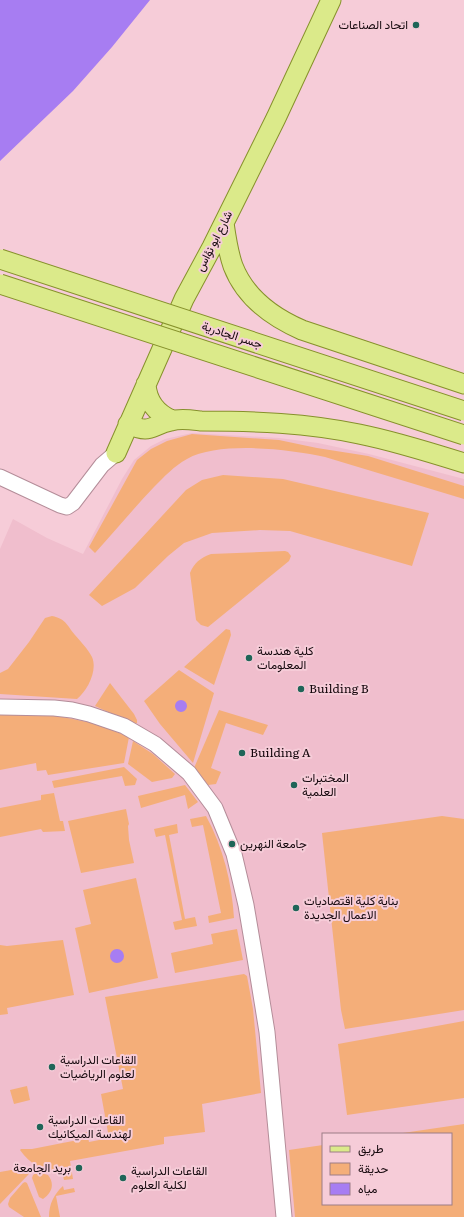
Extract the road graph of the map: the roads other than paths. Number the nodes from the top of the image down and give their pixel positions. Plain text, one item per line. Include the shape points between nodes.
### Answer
1 (324, 0) edge
2 (331, 0) edge
3 (317, 30) junction
4 (224, 223) junction
5 (0, 259) edge
6 (0, 284) edge
7 (146, 384) junction
8 (464, 384) edge
9 (464, 411) edge
10 (172, 420) junction
11 (128, 424) junction
12 (464, 435) edge
13 (116, 453) junction
14 (464, 463) edge
15 (0, 477) edge
16 (0, 707) edge
17 (284, 1217) edge

1 - 3 main road, شارع ابو نؤاس
2 - 3 main road, شارع ابو نؤاس
3 - 4 main road, شارع ابو نؤاس
4 - 7 main road, شارع ابو نؤاس via 184,299
4 - 8 main road via 228,250 240,280 258,303 278,319 302,330
5 - 9 main road, جسر الجادرية, bridge
6 - 12 main road, جسر الجادرية, bridge
7 - 10 main road via 153,407 161,415
7 - 11 main road, شارع ابو نؤاس
10 - 11 main road via 144,430
10 - 13 main road
10 - 14 main road via 239,420 332,429 409,446
11 - 13 main road, شارع ابو نؤاس
13 - 15 street via 102,465 73,503 67,507
16 - 17 street via 72,710 124,726 155,744 189,773 215,808 234,854 256,964 267,1032

